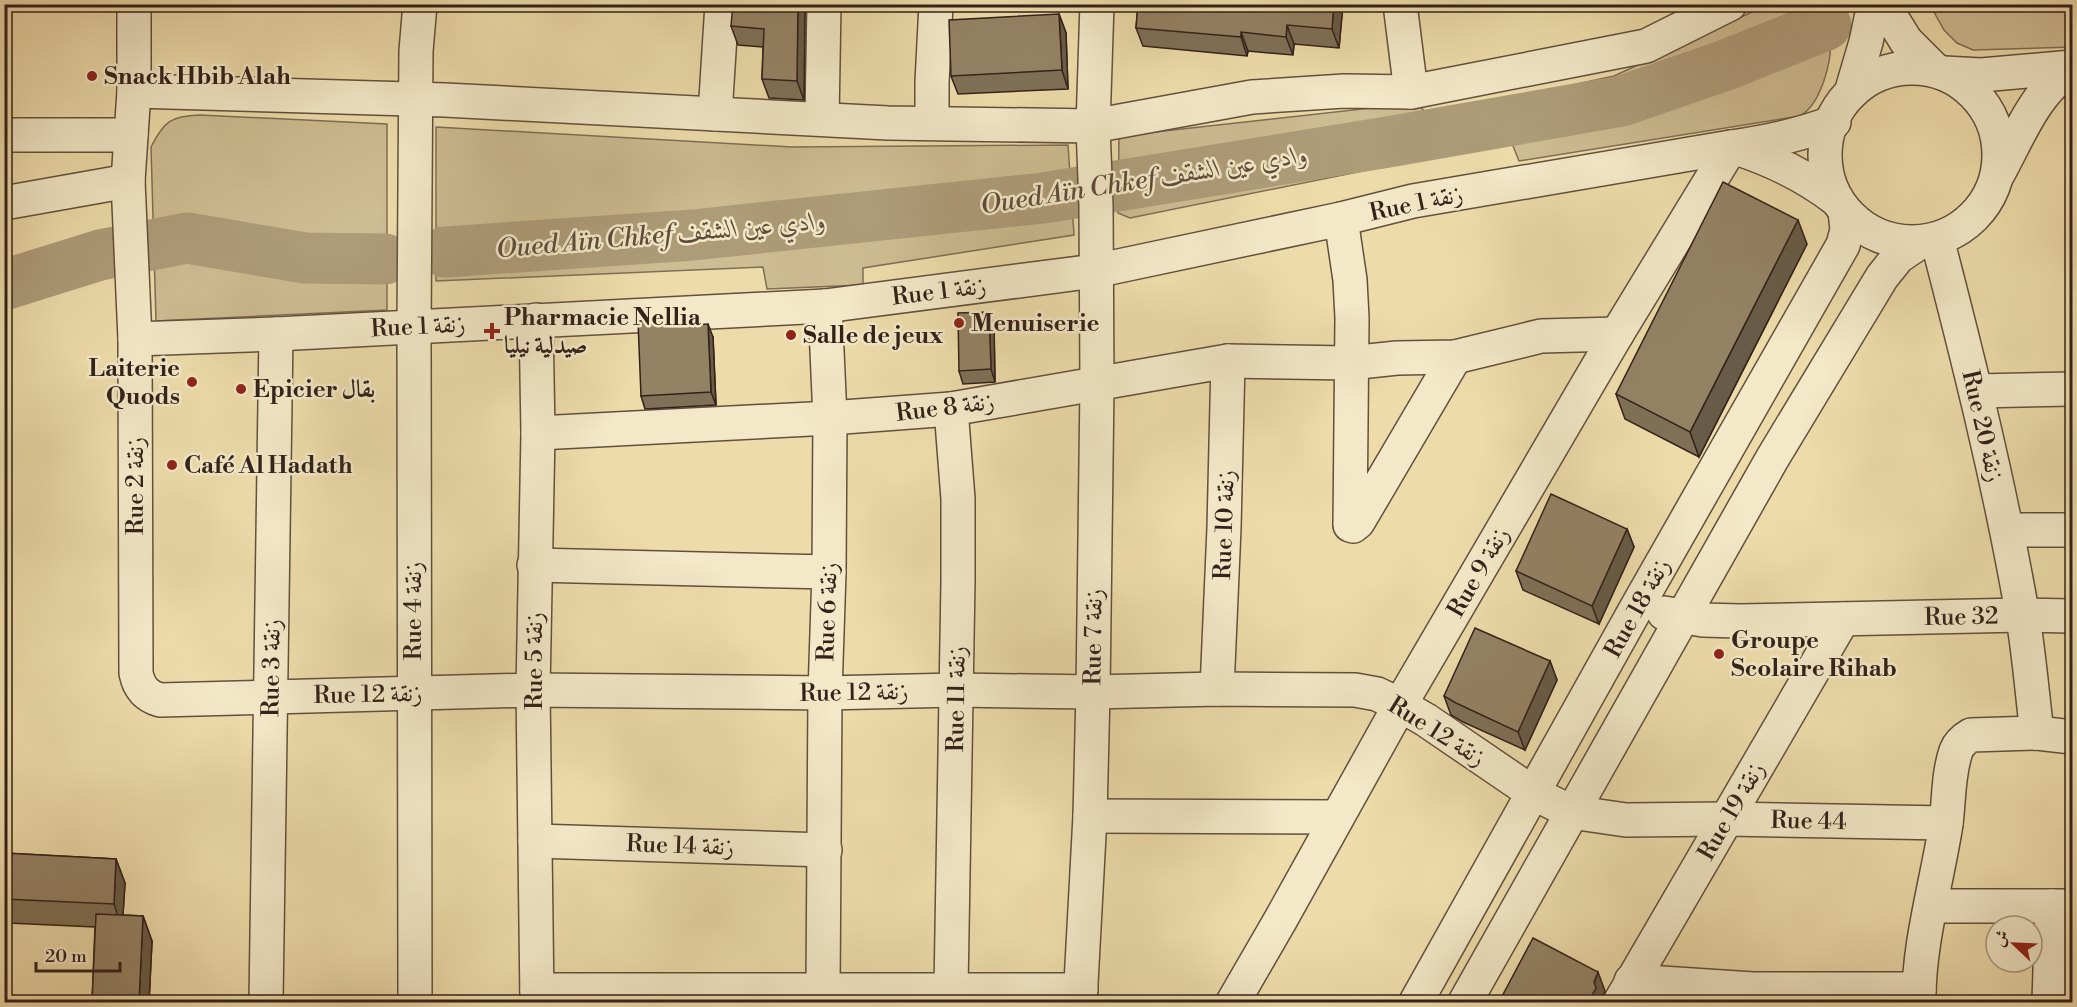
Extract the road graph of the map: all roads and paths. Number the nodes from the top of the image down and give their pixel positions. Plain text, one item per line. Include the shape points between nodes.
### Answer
1 (134, 4) edge
2 (420, 4) edge
3 (722, 4) edge
4 (824, 4) edge
5 (936, 4) edge
6 (1097, 4) edge
7 (1400, 4) edge
8 (1730, 4) edge
9 (1874, 4) edge
10 (1883, 4) edge
11 (2073, 68) edge
12 (1939, 72) junction
13 (135, 91) junction
14 (1411, 92) junction
15 (1851, 93) junction
16 (416, 99) junction
17 (715, 114) junction
18 (822, 119) junction
19 (1834, 122) junction
20 (932, 123) junction
21 (1093, 126) junction
22 (4, 135) edge
23 (131, 135) junction
24 (1731, 147) junction
25 (1996, 178) junction
26 (129, 195) junction
27 (4, 203) edge
28 (1841, 206) junction
29 (1341, 219) junction
30 (1928, 240) junction
31 (1095, 271) junction
32 (825, 306) junction
33 (536, 320) junction
34 (414, 327) junction
35 (276, 334) junction
36 (1617, 334) junction
37 (135, 339) junction
38 (1455, 357) junction
39 (1228, 361) junction
40 (1350, 363) junction
41 (1097, 385) junction
42 (2073, 389) edge
43 (1976, 391) junction
44 (951, 409) junction
45 (830, 418) junction
46 (538, 433) junction
47 (2007, 530) junction
48 (2073, 530) edge
49 (534, 565) junction
50 (829, 572) junction
51 (1638, 605) junction
52 (2022, 615) junction
53 (2073, 616) edge
54 (1683, 617) junction
55 (1843, 619) junction
56 (1217, 689) junction
57 (533, 690) junction
58 (956, 690) junction
59 (1093, 692) junction
60 (413, 693) junction
61 (825, 693) junction
62 (147, 694) joint
63 (271, 697) junction
64 (1400, 705) junction
65 (2037, 734) junction
66 (2073, 737) edge
67 (1533, 793) junction
68 (1571, 813) junction
69 (1090, 816) junction
70 (1337, 817) junction
71 (1727, 819) junction
72 (1946, 823) junction
73 (535, 841) junction
74 (825, 849) junction
75 (1932, 906) junction
76 (2062, 906) edge
77 (823, 991) junction
78 (1625, 992) edge
79 (537, 996) edge
80 (665, 996) edge
81 (950, 996) edge
82 (1080, 996) edge
83 (1919, 996) edge
84 (791, 997) edge
85 (266, 1002) edge
86 (415, 1002) edge
87 (1233, 1002) edge
88 (1416, 1002) edge
89 (1465, 1002) edge
90 (2049, 1002) edge

1 - 13 street, Rue 2 زنقة
2 - 16 street, Rue 4 زنقة
3 - 17 street
4 - 18 street
5 - 20 street
6 - 21 street, Rue 7 زنقة
7 - 14 street
8 - 14 street via 1646,46
9 - 15 street
10 - 12 street via 1906,41
11 - 12 street via 1982,75
11 - 25 street via 2058,76 2042,94
12 - 15 street via 1890,70
12 - 25 street via 1966,86 1984,105 1995,128 1999,153
13 - 16 street
13 - 23 street, Rue 2 زنقة
14 - 21 street via 1344,91 1252,97
15 - 19 street
16 - 17 street
16 - 34 street, Rue 4 زنقة
17 - 18 street
18 - 20 street
19 - 24 street, Rue 1 زنقة via 1801,135
19 - 28 street via 1827,135 1825,157 1828,179
20 - 21 street
21 - 31 street, Rue 7 زنقة
22 - 23 street
23 - 26 street, Rue 2 زنقة
24 - 28 street via 1782,165 1806,178
24 - 29 street, Rue 1 زنقة via 1413,201
24 - 36 street, Rue 9 زنقة
25 - 30 street via 1984,204 1964,225
26 - 27 street
26 - 37 street, Rue 2 زنقة
28 - 30 street via 1866,230 1892,240
28 - 51 street, Rue 18 زنقة via 1847,230 1843,245
29 - 31 street, Rue 1 زنقة
29 - 40 street via 1350,280
30 - 43 street, Rue 20 زنقة
30 - 54 street, Rue 18 زنقة via 1898,257 1882,277 1772,459
31 - 32 street, Rue 1 زنقة
31 - 41 street, Rue 7 زنقة
32 - 33 street, Rue 1 زنقة
32 - 45 street, Rue 6 زنقة
33 - 34 street, Rue 1 زنقة
33 - 46 street, Rue 5 زنقة
34 - 35 street, Rue 1 زنقة
34 - 60 street, Rue 4 زنقة
35 - 37 street, Rue 1 زنقة
35 - 63 street, Rue 3 زنقة
36 - 38 street, Rue 8 زنقة via 1541,336
36 - 64 street, Rue 9 زنقة
37 - 62 street, Rue 2 زنقة via 136,673
38 - 40 street, Rue 8 زنقة
38 - 40 street via 1358,522 1352,526
39 - 40 street, Rue 8 زنقة
39 - 41 street, Rue 8 زنقة
39 - 56 street, Rue 10 زنقة
41 - 44 street, Rue 8 زنقة
41 - 59 street, Rue 7 زنقة
42 - 43 street
43 - 47 street, Rue 20 زنقة
44 - 45 street, Rue 8 زنقة
44 - 58 street, Rue 11 زنقة via 957,499
45 - 46 street, Rue 8 زنقة
45 - 50 street, Rue 6 زنقة
46 - 49 street, Rue 5 زنقة
47 - 48 street
47 - 52 street, Rue 20 زنقة
49 - 50 street
49 - 57 street, Rue 5 زنقة
50 - 61 street, Rue 6 زنقة
51 - 54 street, Rue 32
51 - 67 street, Rue 18 زنقة
52 - 53 street, Rue 32
52 - 55 street, Rue 32
52 - 65 street
54 - 55 street, Rue 32 via 1740,621
54 - 68 street, Rue 18 زنقة
55 - 71 street, Rue 19 زنقة
56 - 59 street, Rue 12 زنقة
56 - 64 street, Rue 12 زنقة via 1355,690 1377,694
57 - 60 street, Rue 12 زنقة
57 - 61 street, Rue 12 زنقة
57 - 73 street, Rue 5 زنقة
58 - 59 street, Rue 12 زنقة
58 - 61 street, Rue 12 زنقة
58 - 81 street, Rue 11 زنقة
59 - 69 street, Rue 7 زنقة
60 - 63 street, Rue 12 زنقة
60 - 86 street, Rue 4 زنقة
61 - 74 street, Rue 6 زنقة
62 - 63 street, Rue 12 زنقة via 160,700
63 - 85 street, Rue 3 زنقة
64 - 67 street, Rue 12 زنقة
64 - 70 street, Rue 9 زنقة
65 - 66 street
65 - 72 street via 1971,735 1963,739 1954,762
67 - 68 street, Rue 44
67 - 88 street, Rue 18 زنقة
68 - 71 street, Rue 44 via 1626,820
68 - 89 street, Rue 18 زنقة
69 - 70 street
69 - 82 street, Rue 7 زنقة
70 - 87 street, Rue 9 زنقة
71 - 72 street, Rue 44
71 - 78 street, Rue 19 زنقة
72 - 75 street
73 - 74 street, Rue 14 زنقة
73 - 79 street, Rue 5 زنقة
74 - 77 street, Rue 6 زنقة
75 - 76 street
75 - 83 street
76 - 90 street
77 - 81 street
77 - 84 street
78 - 83 street via 1753,989
79 - 80 street
80 - 84 street
81 - 82 street

